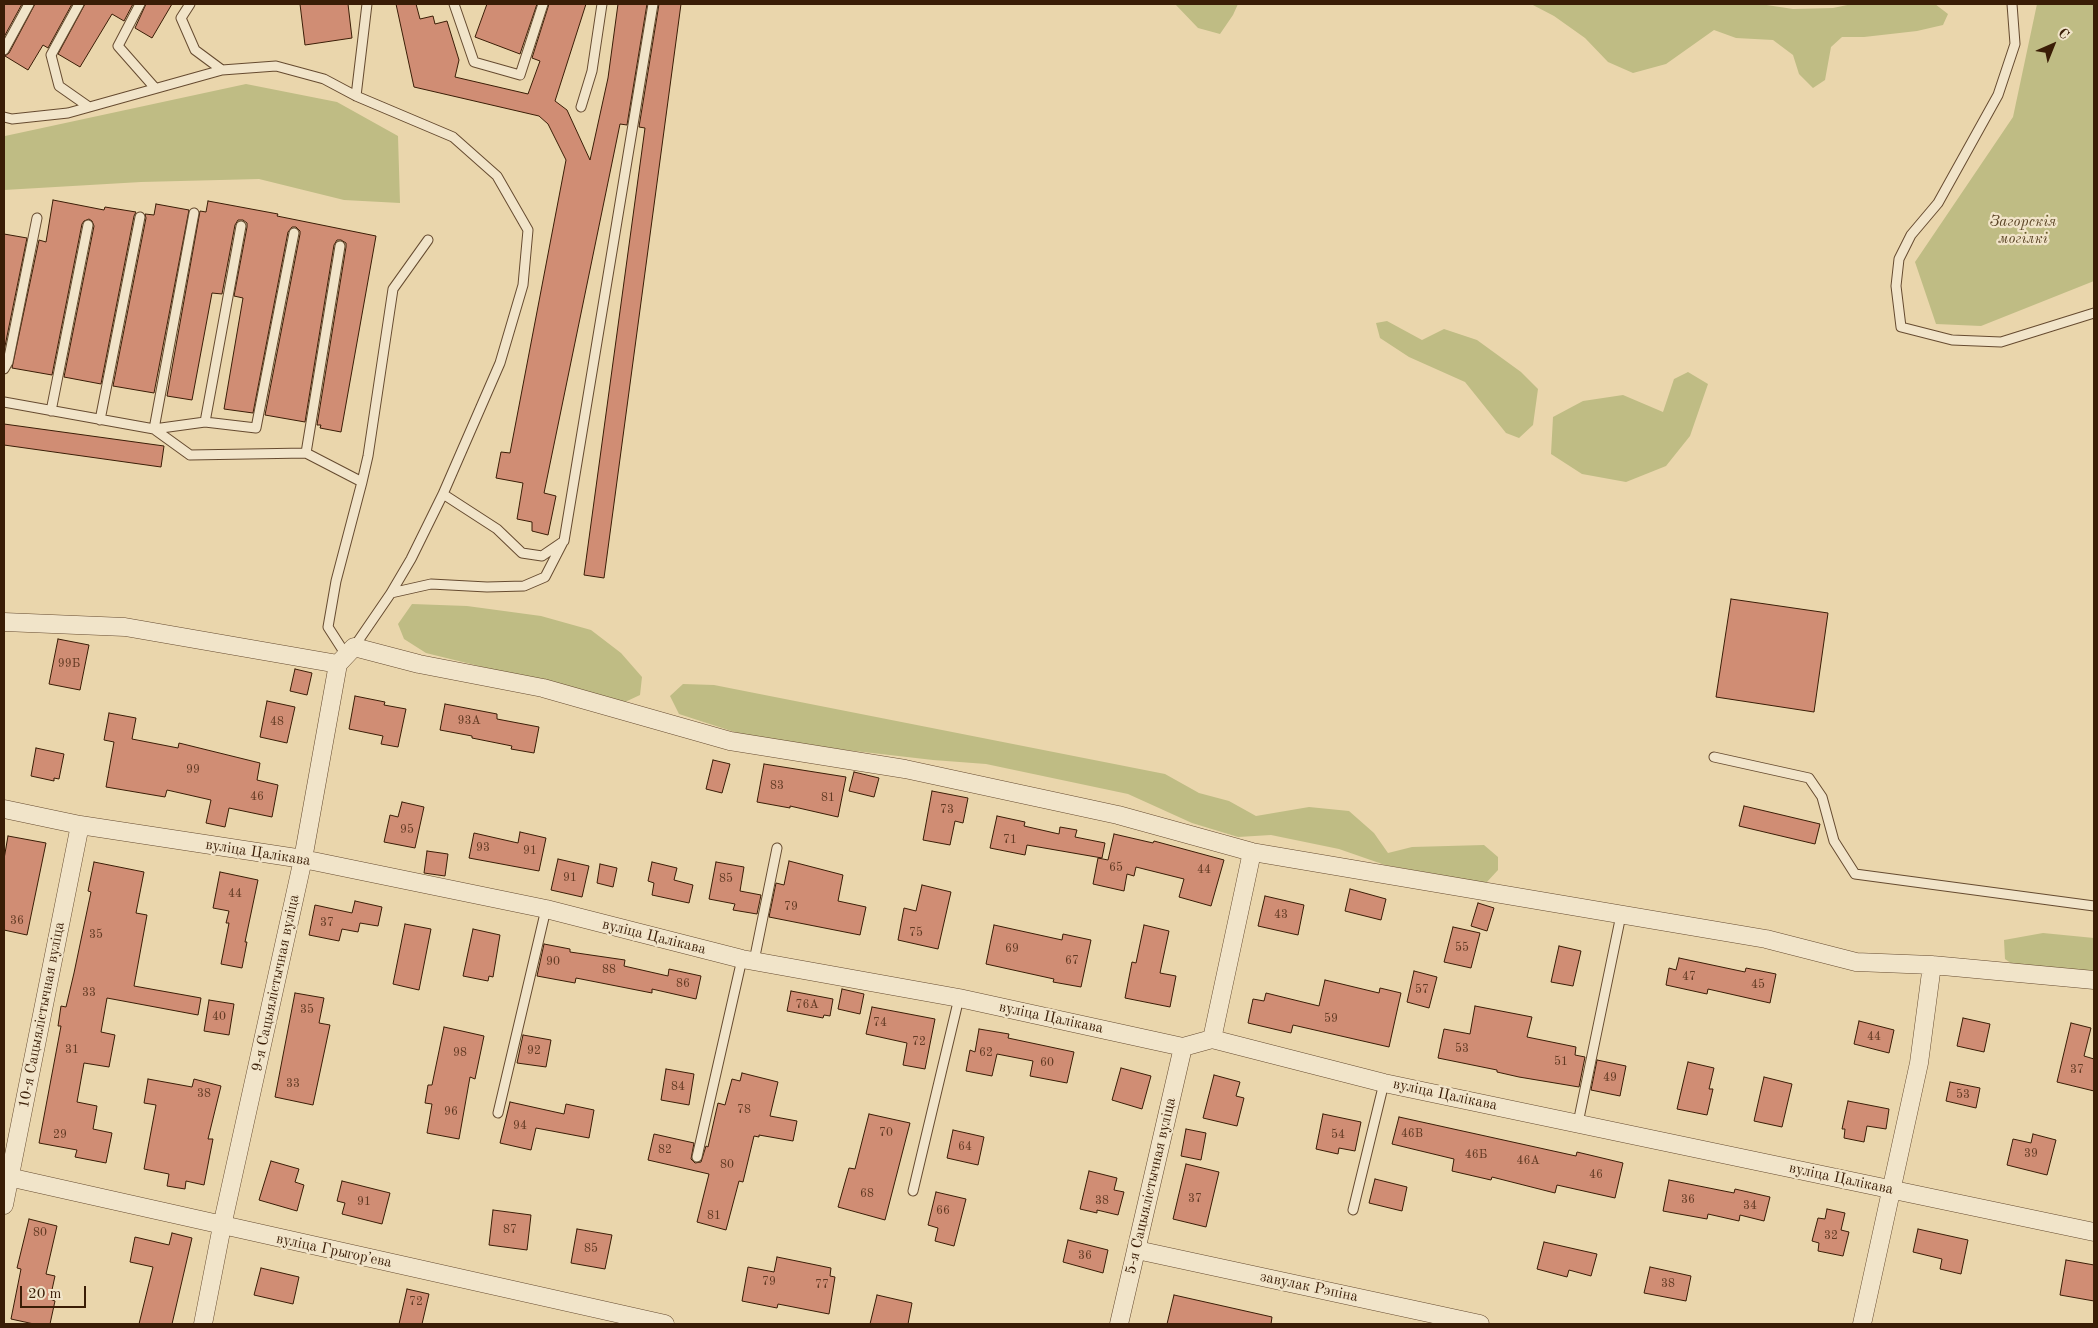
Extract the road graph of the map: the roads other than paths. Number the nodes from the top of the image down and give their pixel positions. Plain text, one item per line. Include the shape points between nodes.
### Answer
1 (29, 4) edge
2 (79, 4) edge
3 (140, 4) edge
4 (190, 4) edge
5 (367, 4) edge
6 (454, 4) edge
7 (543, 4) edge
8 (602, 4) edge
9 (653, 4) edge
10 (2012, 4) edge
11 (4, 50) edge
12 (222, 70) junction
13 (155, 88) junction
14 (356, 96) junction
15 (89, 107) junction
16 (581, 107) dead end
17 (4, 117) edge
18 (194, 213) dead end
19 (140, 217) dead end
20 (37, 218) dead end
21 (88, 225) dead end
22 (241, 226) dead end
23 (294, 233) dead end
24 (428, 240) dead end
25 (340, 246) dead end
26 (2094, 313) edge
27 (4, 369) edge
28 (4, 402) edge
29 (51, 411) junction
30 (100, 420) junction
31 (205, 422) junction
32 (154, 430) junction
33 (306, 453) junction
34 (362, 482) junction
35 (443, 494) junction
36 (564, 541) junction
37 (391, 593) junction
38 (4, 622) edge
39 (346, 656) junction
40 (1714, 757) dead end
41 (4, 809) edge
42 (80, 825) junction
43 (777, 848) dead end
44 (1252, 852) junction
45 (303, 860) junction
46 (2094, 906) edge
47 (546, 909) junction
48 (1621, 915) junction
49 (748, 960) junction
50 (1932, 965) junction
51 (2094, 980) edge
52 (959, 998) junction
53 (1212, 1039) junction
54 (1183, 1047) junction
55 (1384, 1082) junction
56 (498, 1113) dead end
57 (1578, 1122) junction
58 (697, 1158) dead end
59 (7, 1176) edge
60 (1892, 1190) junction
61 (913, 1191) dead end
62 (4, 1205) edge
63 (1353, 1210) dead end
64 (222, 1226) junction
65 (2094, 1232) edge
66 (1137, 1250) junction
67 (203, 1324) edge
68 (665, 1324) edge
69 (1119, 1324) edge
70 (1480, 1324) edge
71 (1862, 1324) edge

1 - 11 lane
2 - 15 lane via 51,55 59,86
3 - 13 lane via 118,46
4 - 12 lane via 181,18 196,50
5 - 14 lane
6 - 7 lane via 474,62 520,74
8 - 16 lane via 592,71
9 - 36 lane
10 - 26 lane via 2015,44 1998,95 1938,203 1912,235 1899,259 1896,286 1901,327 1952,340 2001,342
12 - 13 lane
12 - 14 lane via 276,66 324,79
13 - 15 lane
14 - 35 lane via 453,137 496,176 528,230 523,285 500,363
15 - 17 lane via 68,113
18 - 32 lane
19 - 30 lane
20 - 27 lane
21 - 29 lane
22 - 31 lane
23 - 31 lane via 256,428
24 - 34 lane via 393,288
25 - 33 lane
28 - 29 lane
29 - 30 lane
30 - 32 lane
31 - 32 lane
32 - 33 lane via 190,455
33 - 34 lane
34 - 39 lane via 336,581 328,627
35 - 36 lane via 497,529 522,553 542,556
35 - 37 lane
36 - 37 lane via 546,577 524,586 430,584
37 - 39 lane
38 - 39 street via 125,626
39 - 44 street via 419,664 543,688 730,741 915,771 1118,815
39 - 45 street, 9-я Сацыялістычная вуліца
40 - 46 lane via 1809,778 1822,797 1834,841 1856,874
41 - 42 street, вуліца Цалікава
42 - 45 street, вуліца Цалікава
42 - 59 street, 10-я Сацыялістычная вуліца
43 - 49 lane
44 - 48 street
44 - 53 street
45 - 47 street, вуліца Цалікава
45 - 64 street, 9-я Сацыялістычная вуліца
47 - 49 street, вуліца Цалікава
47 - 56 lane
48 - 50 street via 1766,939 1856,962
48 - 57 lane
49 - 52 street, вуліца Цалікава
49 - 58 lane
50 - 51 street
50 - 60 street via 1919,1063
52 - 54 street, вуліца Цалікава
52 - 61 lane
53 - 54 street, вуліца Цалікава
53 - 55 street, вуліца Цалікава
54 - 66 street, 5-я Сацыялістычная вуліца
55 - 57 street, вуліца Цалікава
55 - 63 lane
57 - 60 street, вуліца Цалікава
59 - 62 street, 10-я Сацыялістычная вуліца
59 - 64 street, вуліца Грыгорʼева
60 - 65 street, вуліца Цалікава
60 - 71 street
64 - 67 street, 9-я Сацыялістычная вуліца
64 - 68 street, вуліца Грыгорʼева
66 - 69 street, 5-я Сацыялістычная вуліца
66 - 70 street, завулак Рэпіна

